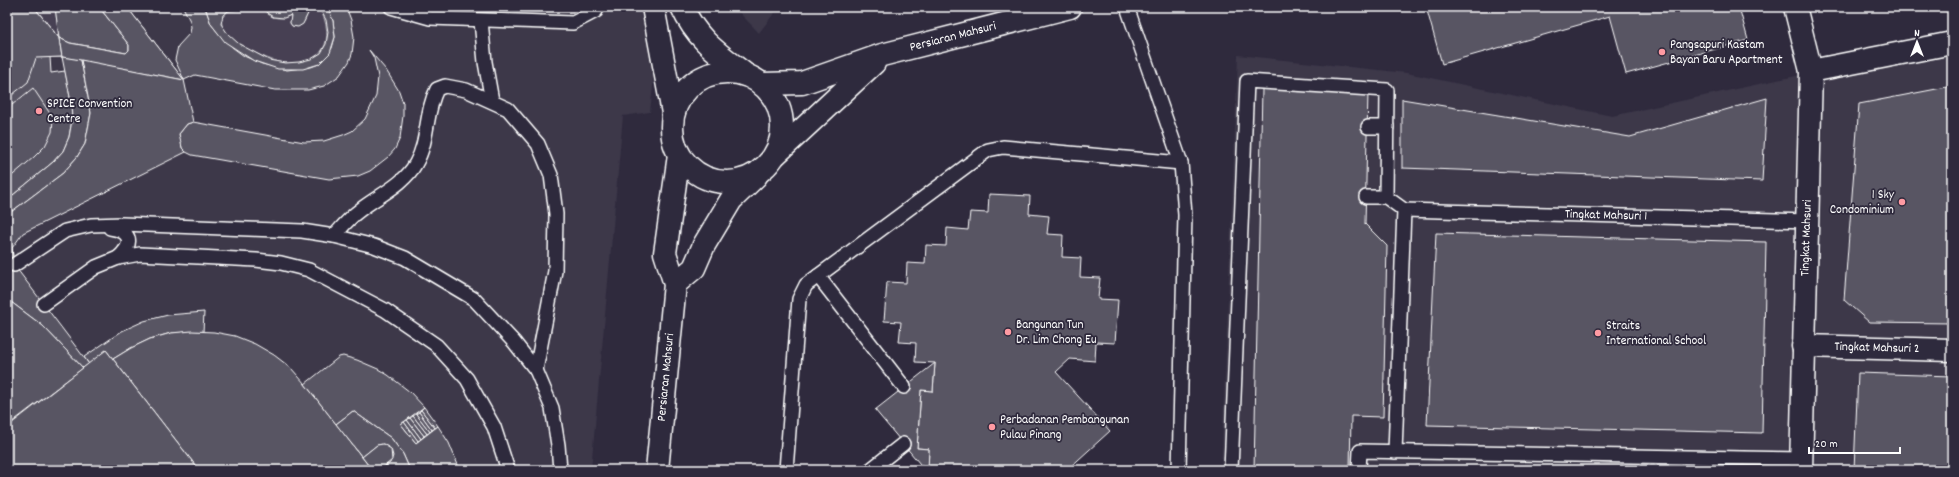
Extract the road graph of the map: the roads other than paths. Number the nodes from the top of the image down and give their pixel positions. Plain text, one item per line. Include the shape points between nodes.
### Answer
1 (391, 7) edge
2 (597, 7) edge
3 (653, 7) edge
4 (682, 7) edge
5 (1070, 7) edge
6 (1126, 7) edge
7 (1795, 7) edge
8 (481, 21) junction
9 (1952, 43) edge
10 (882, 55) junction
11 (1811, 71) junction
12 (754, 80) junction
13 (492, 102) junction
14 (673, 113) junction
15 (1368, 127) dead end
16 (1387, 127) junction
17 (679, 155) junction
18 (770, 161) junction
19 (1181, 163) junction
20 (1366, 197) dead end
21 (1386, 197) junction
22 (1404, 210) junction
23 (1808, 221) junction
24 (91, 225) junction
25 (334, 236) junction
26 (118, 258) junction
27 (14, 265) dead end
28 (818, 276) junction
29 (675, 284) junction
30 (44, 304) dead end
31 (1803, 346) junction
32 (1952, 350) edge
33 (536, 370) junction
34 (904, 387) dead end
35 (903, 444) dead end
36 (1395, 452) junction
37 (1801, 464) edge
38 (508, 470) edge
39 (560, 470) edge
40 (657, 470) edge
41 (786, 470) edge
42 (870, 470) edge
43 (1179, 470) edge
44 (1231, 470) edge
45 (1360, 470) edge

1 - 8 lane via 430,18
2 - 8 lane via 596,11 573,23
3 - 14 street
4 - 12 street via 707,45
5 - 10 street, Persiaran Mahsuri
6 - 19 lane
7 - 11 street, Tingkat Mahsuri
8 - 13 lane
9 - 11 street
10 - 12 street, Persiaran Mahsuri via 802,83
10 - 18 street, Persiaran Mahsuri
11 - 23 street, Tingkat Mahsuri
12 - 14 street via 728,71 710,74 693,83 681,96
12 - 18 street via 773,95 783,125 781,140
13 - 25 lane via 466,90 445,86 437,89 432,99 424,144 416,163 400,182 358,211
13 - 33 lane via 508,108 538,144 551,174 556,214 555,271
14 - 17 street via 674,142
15 - 16 lane
16 - 21 lane
16 - 44 lane via 1387,90 1247,81
17 - 18 street via 690,168 704,177 720,182 752,176
17 - 29 street, Persiaran Mahsuri via 665,253
18 - 29 street, Persiaran Mahsuri via 731,200 704,244 694,268
19 - 28 lane via 1003,147 988,150
19 - 43 lane via 1185,215
20 - 21 lane
21 - 22 lane
22 - 23 lane, Tingkat Mahsuri 1
22 - 36 lane
23 - 31 street, Tingkat Mahsuri
24 - 25 lane via 302,231
24 - 26 lane via 117,229 127,235 128,248
24 - 27 lane via 65,231
25 - 33 lane via 374,246 405,258 474,300 514,342
26 - 30 lane via 96,267
26 - 38 lane via 140,254 281,263 309,270 385,310 436,345 467,379 494,427
28 - 34 lane
28 - 41 lane via 806,285 799,299
29 - 40 street, Persiaran Mahsuri
31 - 32 street, Tingkat Mahsuri 2
31 - 37 street, Tingkat Mahsuri
33 - 39 lane via 552,408
35 - 42 lane
36 - 37 lane
36 - 45 lane via 1360,451

